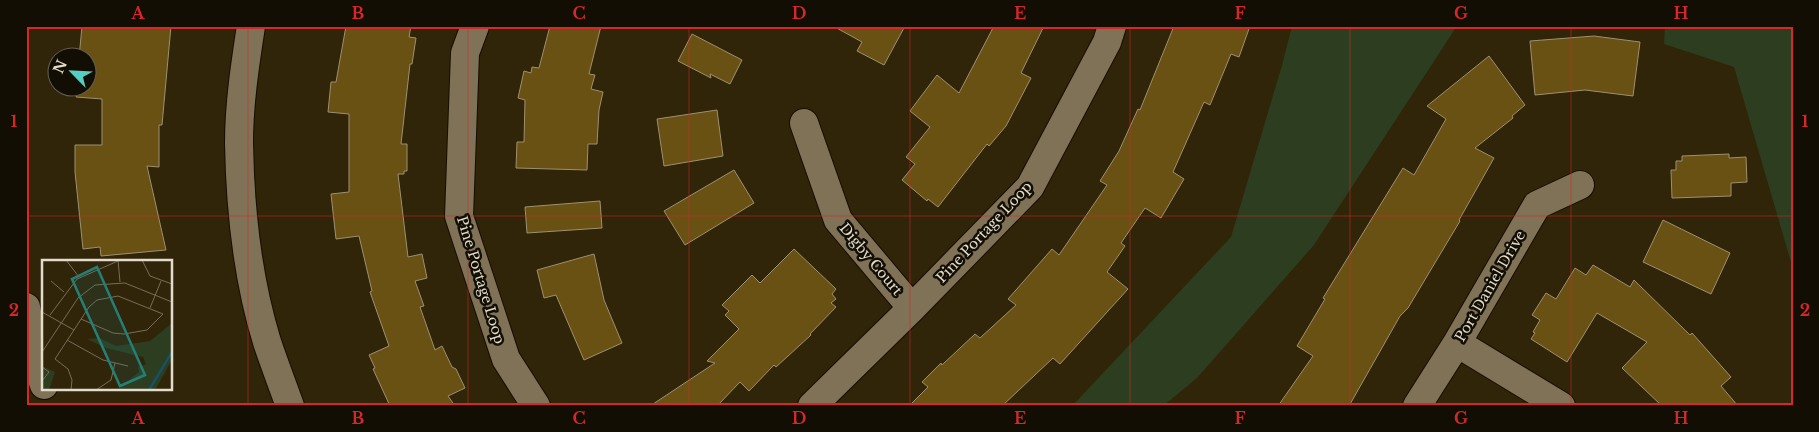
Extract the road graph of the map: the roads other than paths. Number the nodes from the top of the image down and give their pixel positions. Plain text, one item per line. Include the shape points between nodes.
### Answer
1 (251, 26) edge
2 (475, 26) edge
3 (1112, 26) edge
4 (804, 124) dead end
5 (1580, 185) dead end
6 (912, 308) junction
7 (27, 315) edge
8 (1457, 343) junction
9 (42, 381) edge
10 (45, 390) edge
11 (50, 406) edge
12 (290, 406) edge
13 (536, 406) edge
14 (812, 406) edge
15 (1417, 406) edge
16 (1561, 406) edge

1 - 12 street via 239,142 242,205 266,341
2 - 13 street, Pine Portage Loop via 465,53 459,216 506,359
3 - 6 street, Pine Portage Loop via 1107,42 1030,187
4 - 6 street, Digby Court via 838,220
5 - 8 street, Port Daniel Drive via 1538,205
6 - 14 street, Pine Portage Loop
7 - 9 street
8 - 15 street, Port Daniel Drive
8 - 16 street
10 - 11 street

